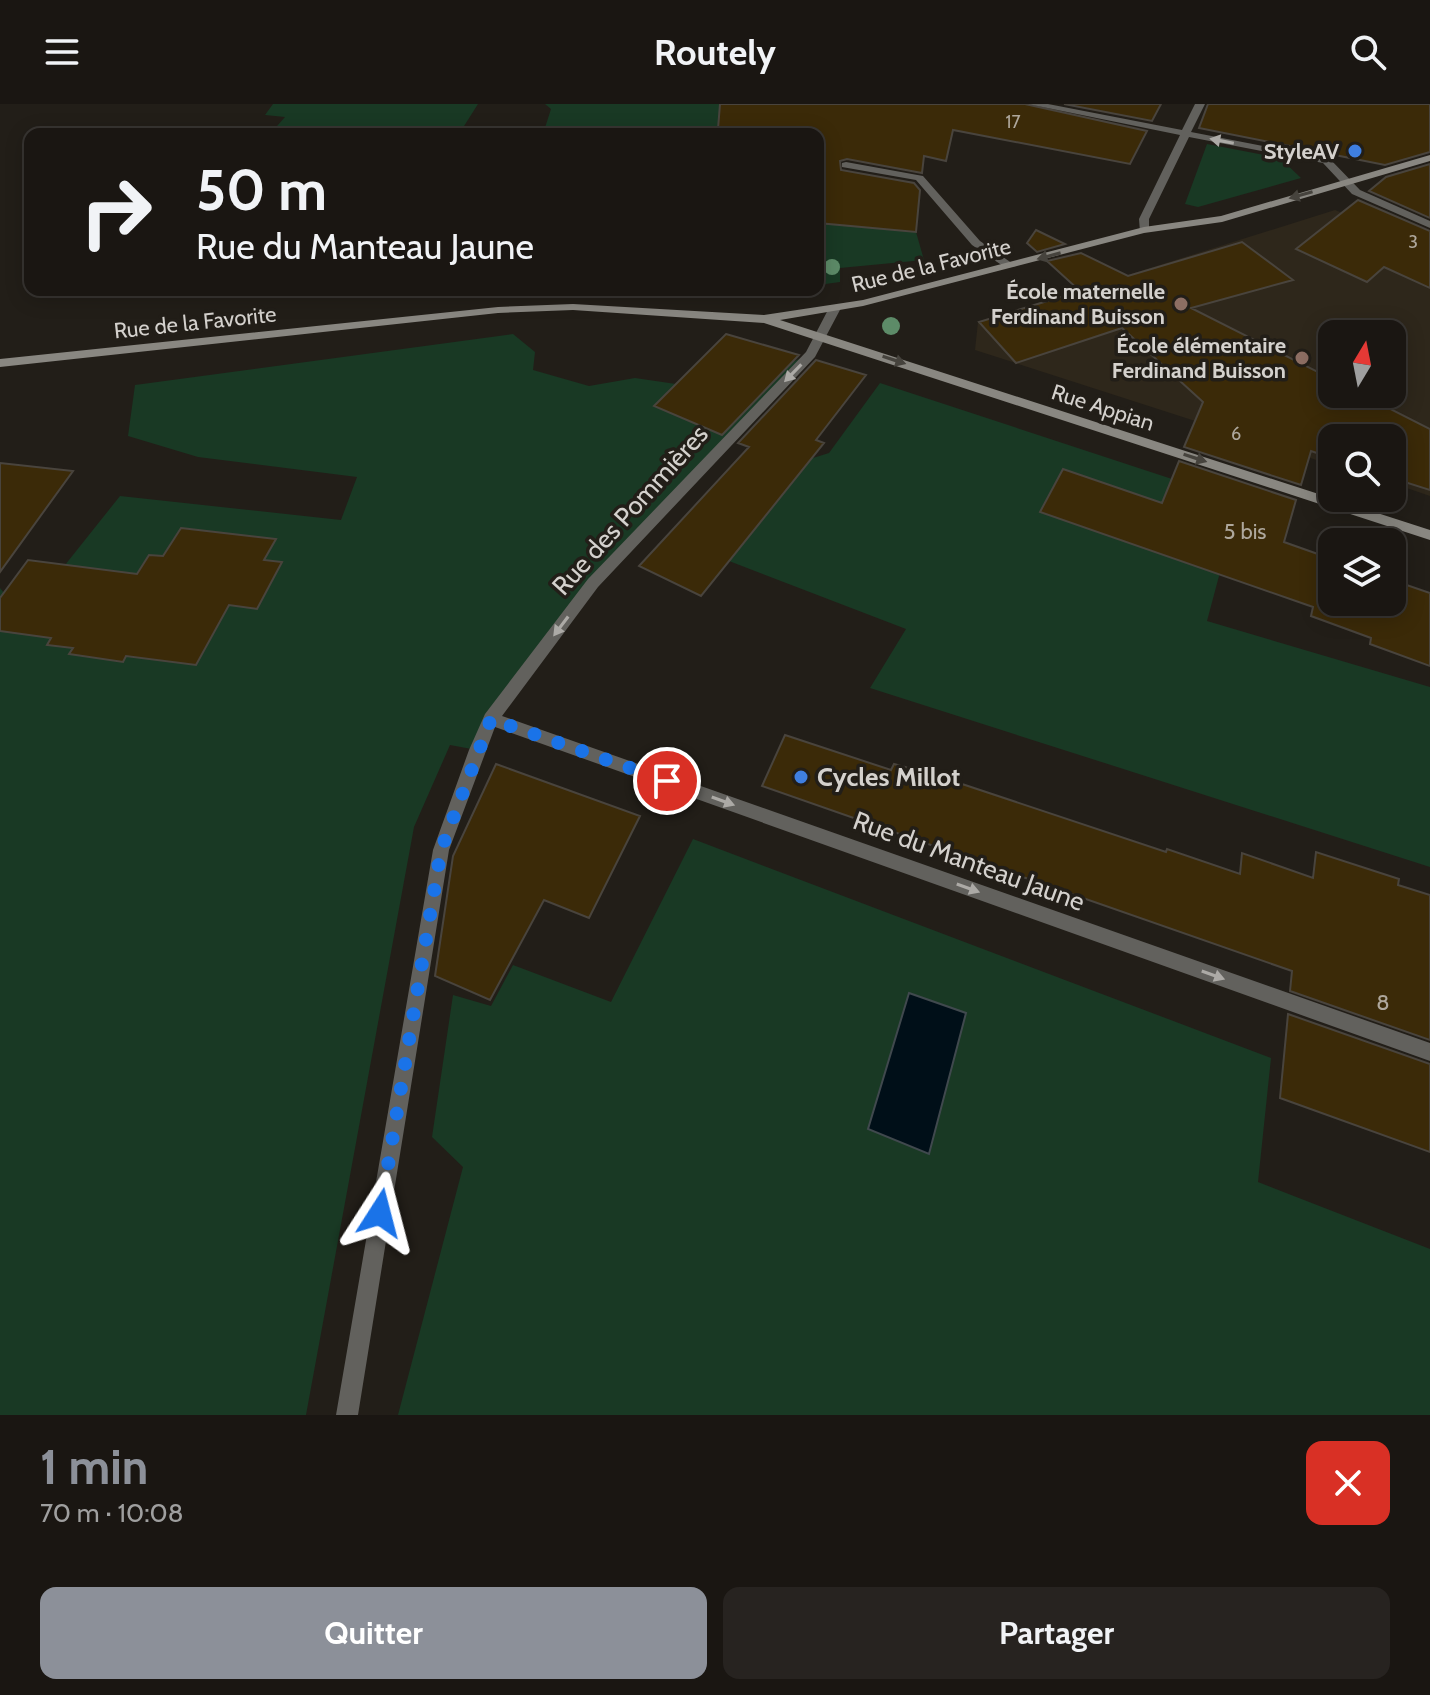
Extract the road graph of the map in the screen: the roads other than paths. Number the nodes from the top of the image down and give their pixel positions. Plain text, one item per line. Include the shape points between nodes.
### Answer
1 (1033, 104) edge
2 (1200, 104) edge
3 (1183, 133) junction
4 (1430, 158) edge
5 (846, 165) dead end
6 (1344, 183) junction
7 (1430, 225) edge
8 (1144, 230) junction
9 (1010, 266) junction
10 (835, 308) junction
11 (764, 319) junction
12 (820, 336) junction
13 (0, 363) edge
14 (1430, 535) edge
15 (491, 719) junction
16 (1430, 1052) edge
17 (347, 1415) edge

1 - 3 street
2 - 3 street
6 -> 3 street via 1326,161
3 - 8 street via 1144,219
4 - 6 street, Rue de la Favorite
5 - 9 street via 919,178 976,243
6 - 7 street
6 -> 8 street, Rue de la Favorite via 1222,219
8 -> 9 street, Rue de la Favorite
9 - 10 street, Rue de la Favorite
10 - 11 street, Rue de la Favorite
10 - 12 street, Rue des Pommières
11 - 12 street, Rue Appian
11 - 13 street, Rue de la Favorite via 573,307 498,310
12 -> 14 street, Rue Appian
12 -> 15 street, Rue des Pommières via 811,354 593,583
15 -> 16 street, Rue du Manteau Jaune
15 - 17 street, Rue des Pommières via 441,850

